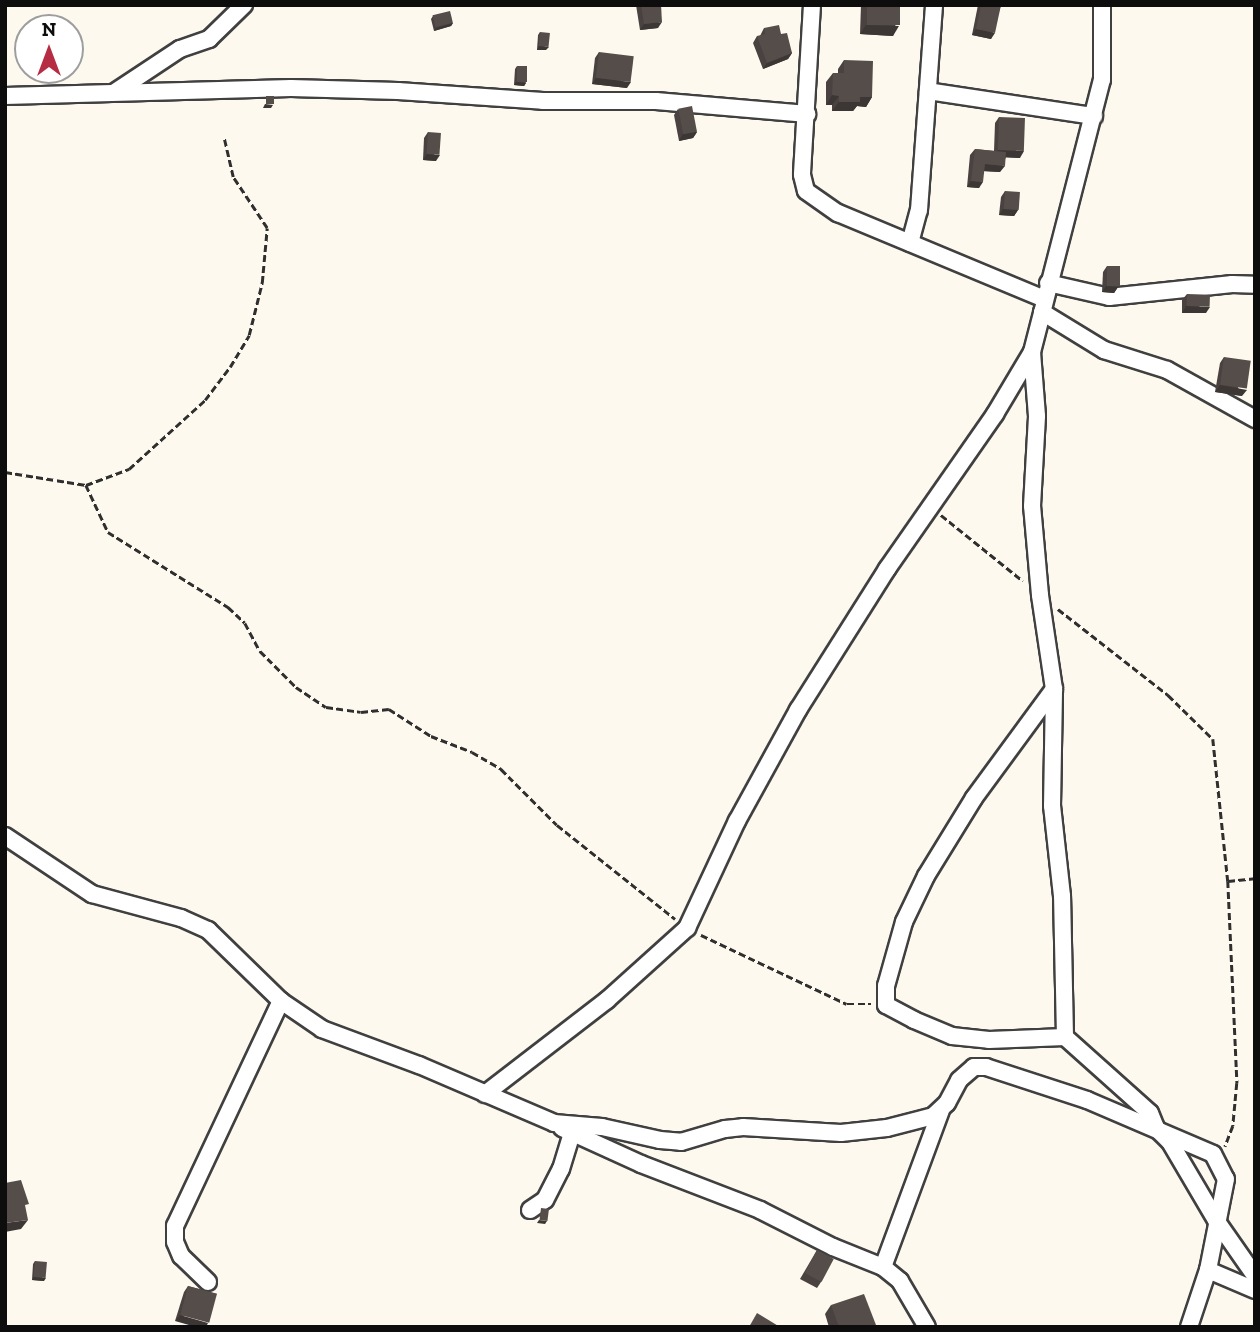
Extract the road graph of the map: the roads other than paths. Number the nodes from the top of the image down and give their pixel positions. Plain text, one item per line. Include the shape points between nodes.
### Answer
1 (244, 5) edge
2 (812, 5) edge
3 (934, 5) edge
4 (1102, 5) edge
5 (928, 91) junction
6 (115, 92) junction
7 (5, 96) edge
8 (807, 114) junction
9 (1094, 116) junction
10 (910, 243) junction
11 (1255, 285) edge
12 (1045, 298) junction
13 (1032, 352) junction
14 (1255, 419) edge
15 (1054, 689) junction
16 (5, 836) edge
17 (281, 1001) junction
18 (1065, 1037) junction
19 (485, 1094) junction
20 (941, 1110) junction
21 (554, 1123) junction
22 (1156, 1128) junction
23 (572, 1133) junction
24 (530, 1210) dead end
25 (1216, 1220) junction
26 (883, 1267) junction
27 (1208, 1270) junction
28 (1255, 1276) edge
29 (208, 1282) dead end
30 (1255, 1290) edge
31 (927, 1327) edge
32 (1189, 1327) edge

1 - 6 street via 209,39 180,48
2 - 8 street
3 - 5 street
4 - 9 street via 1102,80
5 - 9 street
5 - 10 street via 919,210
6 - 7 street
6 - 8 street via 398,91 509,100 666,101
8 - 10 street via 802,175 806,191 838,213
9 - 12 street
10 - 12 street
11 - 12 street
12 - 13 street
12 - 14 street via 1104,350 1167,370
13 - 15 street via 1037,416 1032,506
13 - 19 street via 798,710 737,821 687,928 607,1000
15 - 18 street via 1052,806 1062,896
15 - 18 street via 974,798 926,876 904,922 886,986 886,1005 952,1036 989,1040
16 - 17 street via 92,894 208,930
17 - 19 street via 322,1029
17 - 29 street via 175,1226 181,1256
18 - 22 street via 1150,1113
19 - 21 street
20 - 21 street via 920,1122 887,1128 841,1132 743,1127 681,1142
20 - 22 street via 966,1072 985,1067
20 - 26 street
21 - 23 street
22 - 25 street via 1170,1142
22 - 25 street via 1209,1151 1219,1161 1226,1179
23 - 24 street via 545,1200
23 - 26 street via 760,1210 833,1248
25 - 27 street
25 - 28 street
26 - 31 street via 900,1281
27 - 30 street
27 - 32 street

